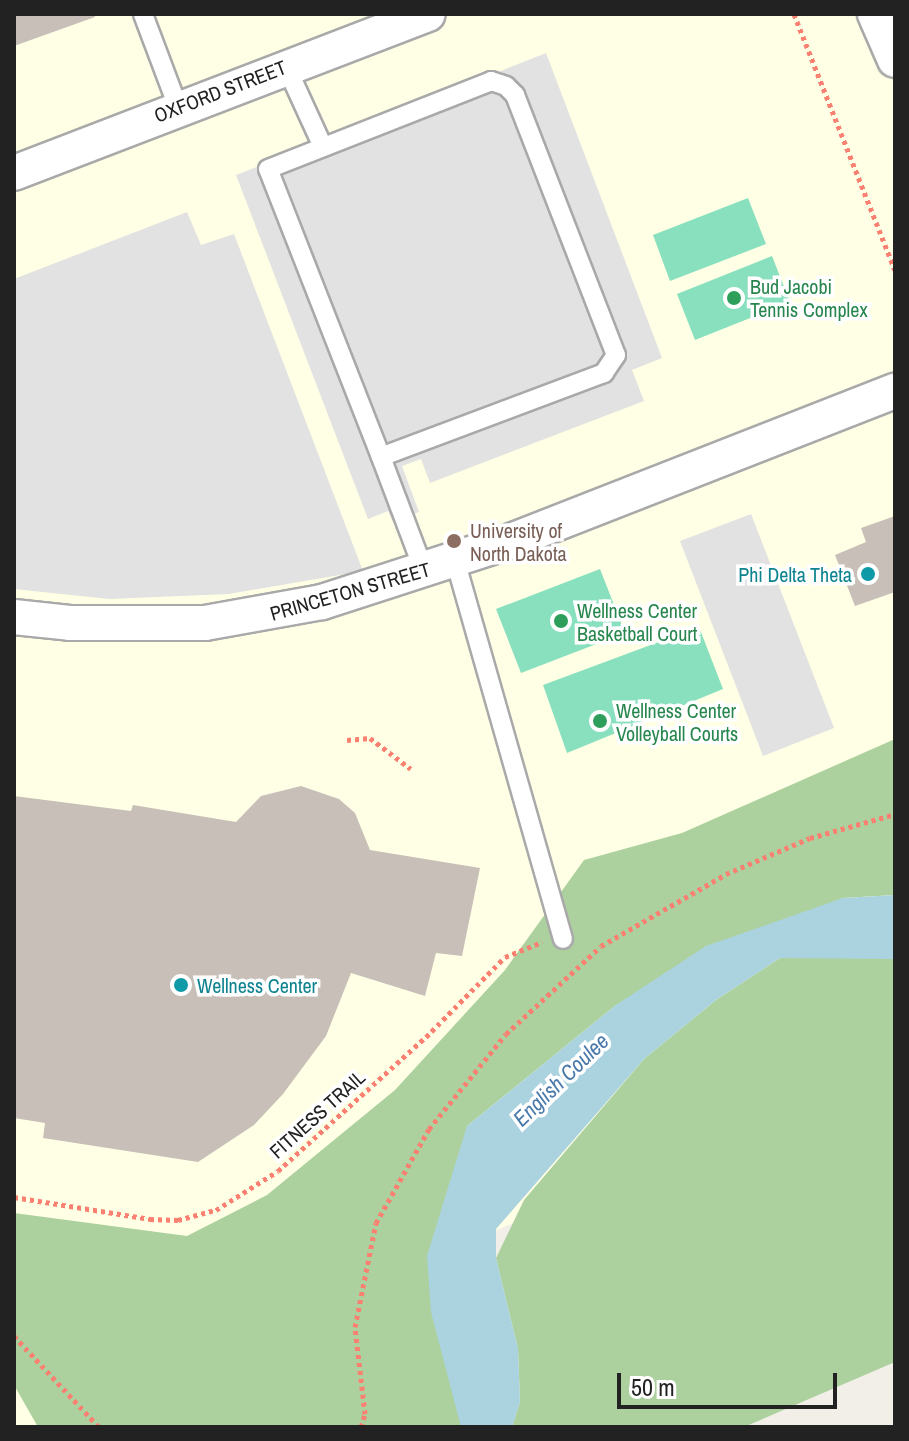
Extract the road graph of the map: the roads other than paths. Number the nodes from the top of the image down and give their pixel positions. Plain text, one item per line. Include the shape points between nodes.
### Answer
1 (143, 14) edge
2 (428, 14) edge
3 (875, 14) edge
4 (895, 60) edge
5 (286, 66) junction
6 (178, 107) junction
7 (323, 147) junction
8 (14, 173) edge
9 (895, 391) edge
10 (381, 457) junction
11 (439, 565) junction
12 (14, 617) edge
13 (563, 939) road end

1 - 6 lane
2 - 5 street, OXFORD STREET
3 - 4 street
5 - 6 street, OXFORD STREET
5 - 7 lane
6 - 8 street, OXFORD STREET
7 - 10 lane via 268,169
7 - 10 lane via 491,81 506,86 515,95 616,355 604,373
9 - 11 street, PRINCETON STREET
10 - 11 lane
11 - 12 street, PRINCETON STREET via 279,613 205,623
11 - 13 lane

